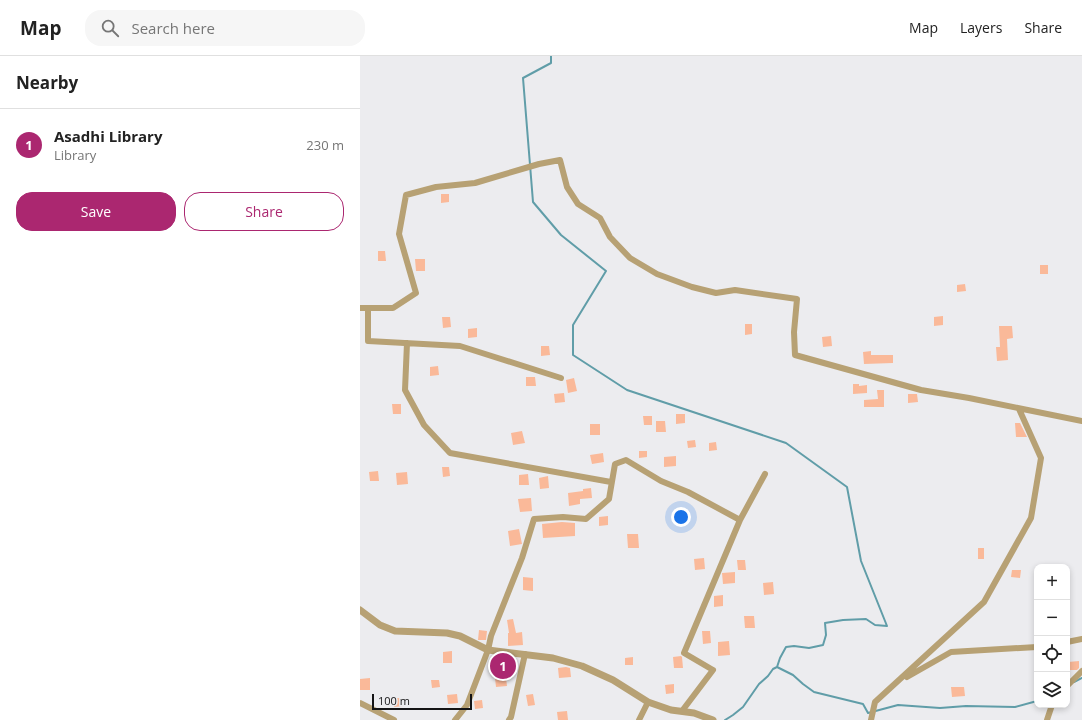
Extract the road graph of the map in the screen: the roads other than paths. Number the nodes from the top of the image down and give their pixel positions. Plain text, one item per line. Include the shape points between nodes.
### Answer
1 (360, 308) edge
2 (368, 308) junction
3 (407, 343) junction
4 (561, 378) dead end
5 (1020, 409) junction
6 (1082, 421) edge
7 (765, 474) dead end
8 (611, 482) junction
9 (740, 520) junction
10 (360, 610) edge
11 (1082, 639) edge
12 (1070, 641) edge
13 (1034, 647) edge
14 (488, 650) junction
15 (525, 654) junction
16 (1082, 671) edge
17 (898, 682) junction
18 (1070, 683) edge
19 (648, 702) junction
20 (360, 703) edge
21 (1051, 708) edge
22 (682, 712) junction
23 (394, 720) edge
24 (455, 720) edge
25 (509, 720) edge
26 (639, 720) edge
27 (713, 720) edge
28 (871, 720) edge
29 (1047, 720) edge

1 - 2 street
2 - 3 street via 368,341
2 - 5 street via 393,308 416,293 399,234 406,196 436,187 475,183 560,160 567,187 578,204 600,218 610,237 630,258 657,274 716,293 735,290 797,299 795,355 921,390
3 - 4 street via 460,346
3 - 8 street via 405,390 424,425 450,453
5 - 6 street
5 - 17 street via 1042,458 1031,518 984,602
7 - 9 street
8 - 9 street via 614,464 626,460 661,481 688,492
8 - 14 street via 609,499 586,520 563,517 534,519
9 - 22 street via 684,653 713,670
10 - 14 street via 380,625 396,631 447,632
11 - 12 street
13 - 17 street via 951,652
14 - 15 street
14 - 24 street via 467,705
15 - 19 street via 582,666 613,680
15 - 25 street
16 - 18 street
17 - 28 street via 875,702
19 - 22 street
19 - 26 street
20 - 23 street
21 - 29 street
22 - 27 street via 694,713

